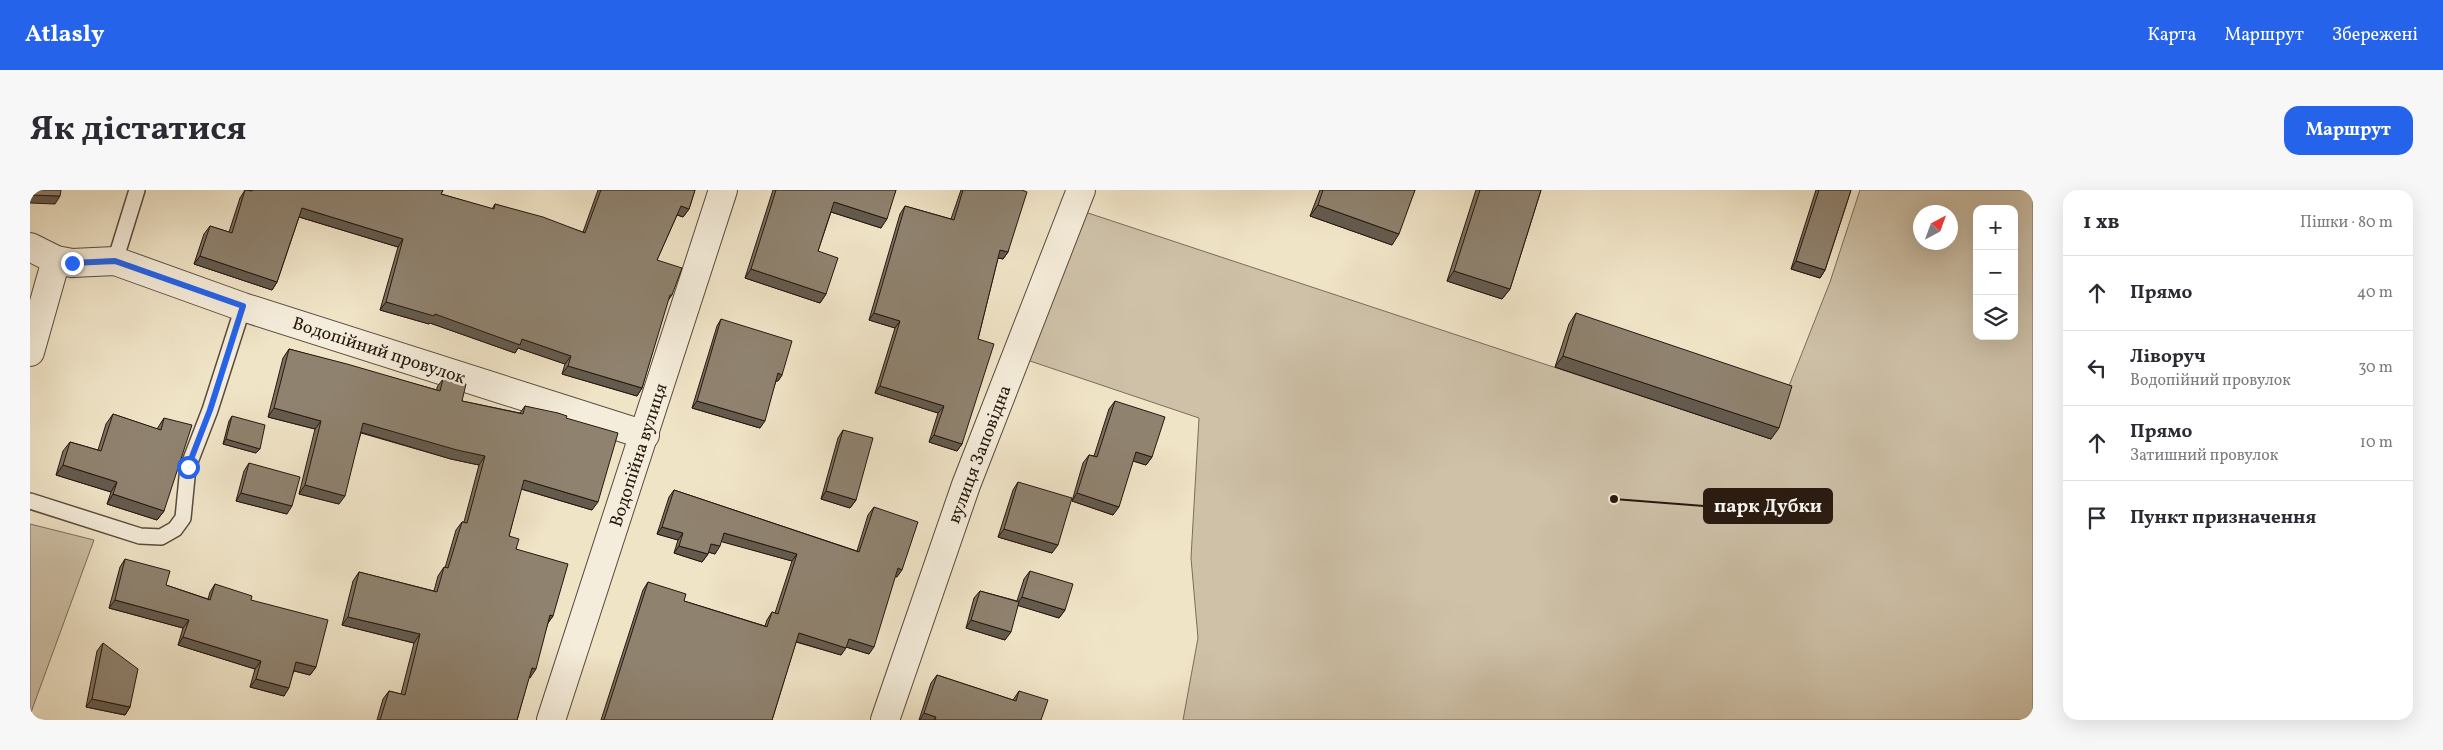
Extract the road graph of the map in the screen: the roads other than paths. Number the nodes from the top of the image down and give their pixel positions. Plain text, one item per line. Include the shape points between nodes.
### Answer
1 (137, 190) edge
2 (723, 190) edge
3 (1080, 190) edge
4 (30, 247) edge
5 (56, 260) junction
6 (115, 261) junction
7 (243, 306) junction
8 (30, 352) edge
9 (645, 435) junction
10 (30, 502) edge
11 (551, 720) edge
12 (886, 720) edge

1 - 6 lane
2 - 9 street, Водопійна вулиця
3 - 12 street, вулиця Заповідна via 966,485
4 - 5 street
5 - 6 street via 72,263
5 - 8 street
6 - 7 street, Водопійний провулок
7 - 9 street, Водопійний провулок
7 - 10 lane via 188,467 183,518 175,528 162,537 140,536
9 - 11 street, Водопійна вулиця

